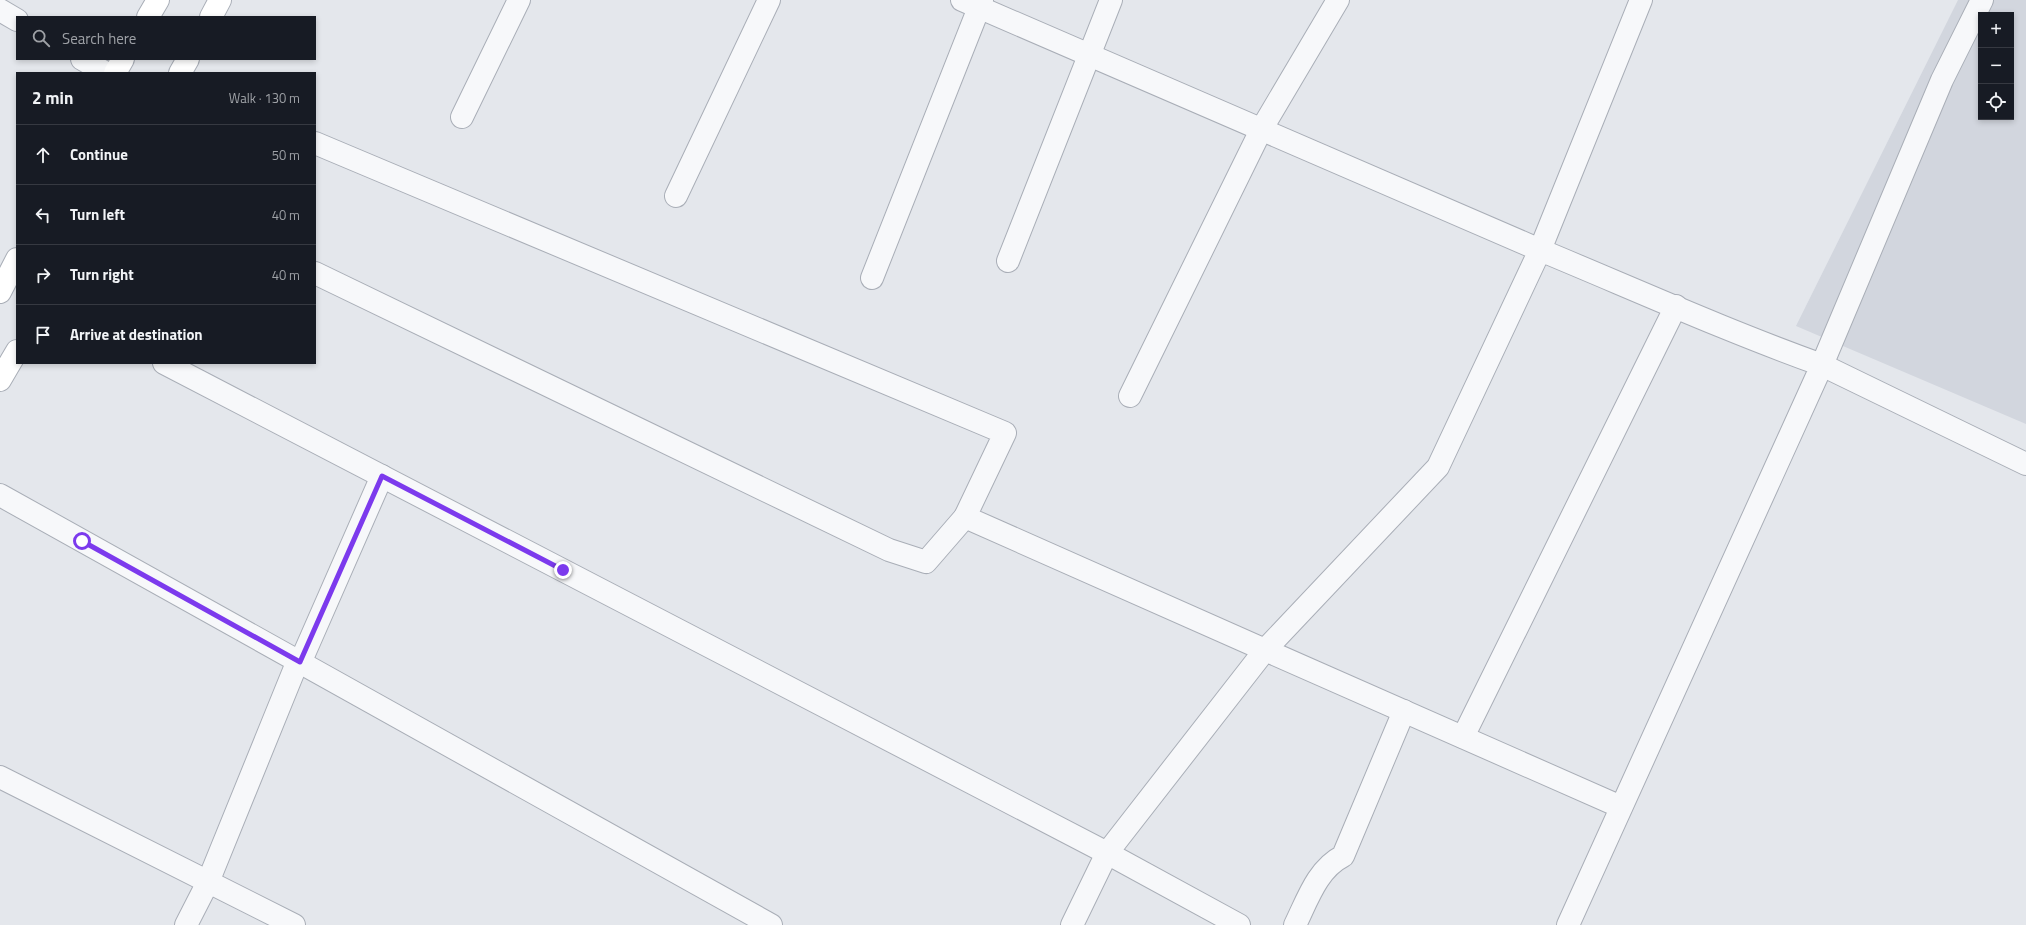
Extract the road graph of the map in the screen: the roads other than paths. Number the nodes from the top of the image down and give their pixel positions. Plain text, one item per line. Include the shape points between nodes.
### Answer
1 (158, 0) edge
2 (220, 0) edge
3 (519, 0) edge
4 (769, 0) edge
5 (1111, 0) edge
6 (1338, 0) edge
7 (1641, 0) edge
8 (1982, 0) edge
9 (974, 3) edge
10 (0, 10) edge
11 (149, 16) edge
12 (212, 16) edge
13 (16, 19) edge
14 (1088, 55) junction
15 (84, 60) edge
16 (123, 60) edge
17 (187, 60) edge
18 (104, 72) edge
19 (116, 72) edge
20 (181, 72) edge
21 (462, 117) dead end
22 (1260, 130) junction
23 (316, 143) edge
24 (676, 196) dead end
25 (1540, 250) junction
26 (16, 261) edge
27 (1008, 261) dead end
28 (316, 273) edge
29 (872, 278) dead end
30 (0, 292) edge
31 (1676, 306) junction
32 (16, 352) edge
33 (166, 364) edge
34 (1822, 365) junction
35 (1, 375) edge
36 (1130, 396) dead end
37 (2026, 464) edge
38 (382, 476) junction
39 (0, 495) edge
40 (965, 517) junction
41 (1265, 650) junction
42 (300, 662) junction
43 (1404, 711) junction
44 (1463, 737) junction
45 (0, 777) edge
46 (1621, 807) junction
47 (1107, 853) junction
48 (208, 882) junction
49 (186, 925) edge
50 (294, 925) edge
51 (771, 925) edge
52 (1072, 925) edge
53 (1239, 925) edge
54 (1295, 925) edge
55 (1568, 925) edge

1 - 11 main road
2 - 12 main road
3 - 21 street
4 - 24 street
5 - 14 street
6 - 22 street
7 - 25 street
8 - 34 street via 1942,80
9 - 14 street
9 - 29 street
10 - 13 street
14 - 22 street
14 - 27 street
15 - 18 street
16 - 19 main road
17 - 20 main road
22 - 25 street
22 - 36 street
23 - 40 street via 1005,433
25 - 31 street
25 - 41 street via 1438,467
26 - 30 main road
28 - 40 street via 888,550 926,562
31 - 34 street via 1751,339
31 - 44 street
32 - 35 main road
33 - 38 street
34 - 37 street
34 - 46 street
38 - 42 street
38 - 47 street
39 - 42 street
40 - 41 street
41 - 43 street
41 - 47 street
42 - 48 street via 297,663
42 - 51 street
43 - 44 street
43 - 54 street via 1343,856 1334,860 1321,874
44 - 46 street
45 - 48 street
46 - 55 street
47 - 52 street
47 - 53 street
48 - 49 street
48 - 50 street

